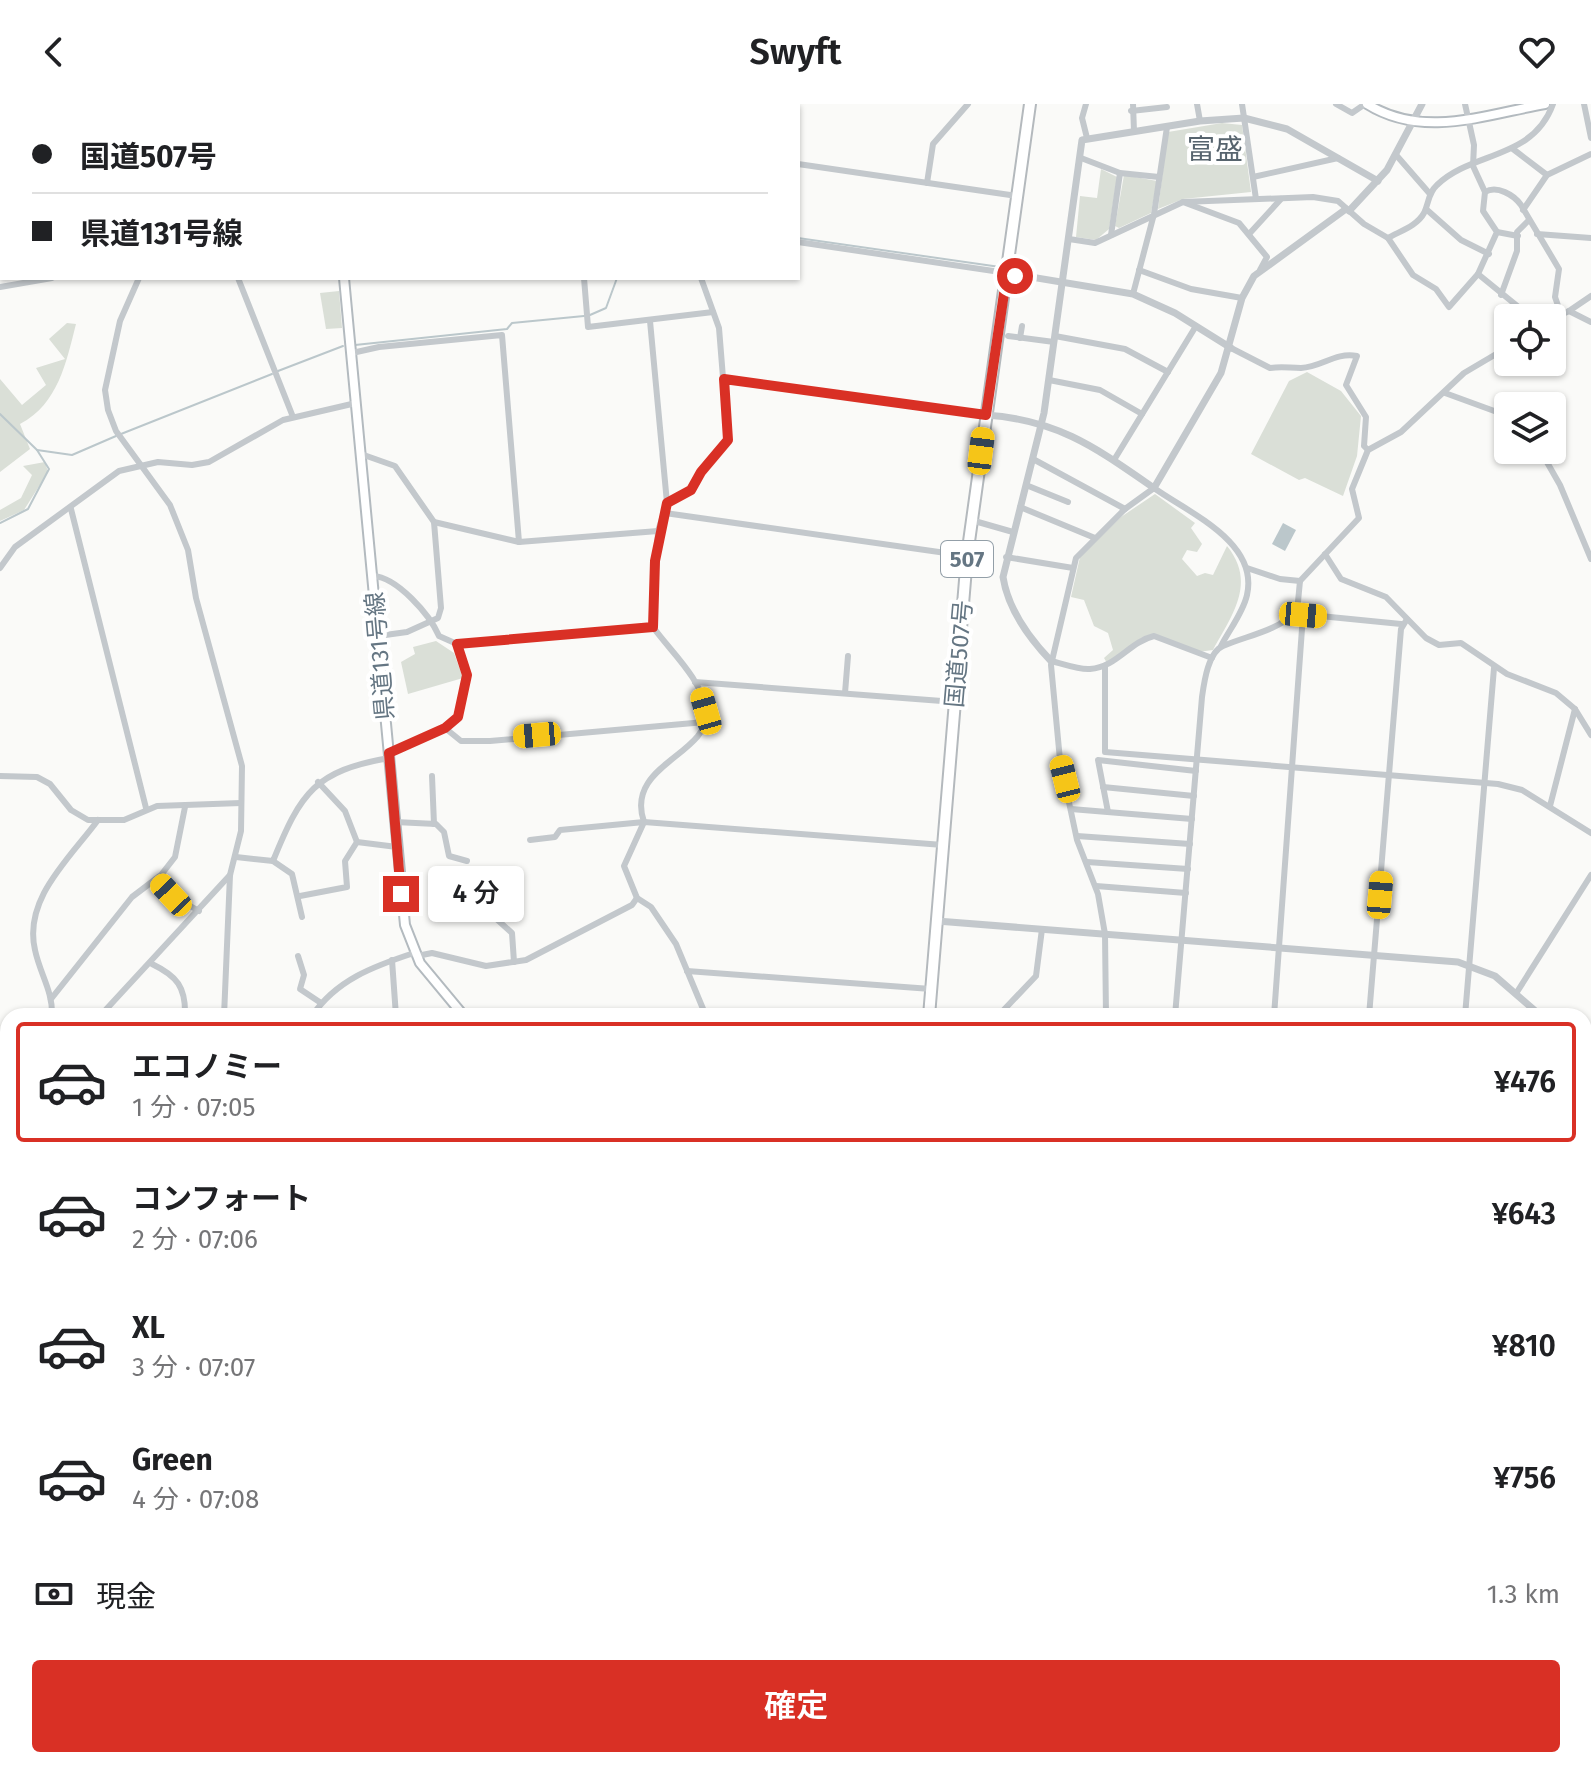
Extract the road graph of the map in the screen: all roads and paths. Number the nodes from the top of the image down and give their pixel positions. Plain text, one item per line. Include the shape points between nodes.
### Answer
1 (968, 104) edge
2 (1030, 104) edge
3 (1086, 104) edge
4 (1197, 104) edge
5 (1242, 104) edge
6 (1336, 104) edge
7 (1367, 104) edge
8 (1422, 104) edge
9 (1465, 104) edge
10 (1545, 104) edge
11 (1553, 104) edge
12 (1584, 104) edge
13 (1132, 107) edge
14 (1167, 107) dead end
15 (1244, 118) junction
16 (1468, 119) junction
17 (1200, 121) junction
18 (1412, 123) junction
19 (1167, 127) junction
20 (1134, 131) junction
21 (1087, 138) junction
22 (1591, 138) edge
23 (1513, 149) junction
24 (1591, 154) edge
25 (1397, 156) junction
26 (1081, 158) junction
27 (1338, 158) junction
28 (800, 164) edge
29 (1473, 166) junction
30 (1120, 173) junction
31 (1547, 175) junction
32 (1159, 177) junction
33 (1253, 177) junction
34 (1378, 181) junction
35 (927, 183) junction
36 (1485, 192) junction
37 (1430, 194) junction
38 (1017, 196) junction
39 (1256, 199) junction
40 (1281, 199) junction
41 (1183, 202) junction
42 (1426, 209) junction
43 (1347, 210) junction
44 (1523, 210) junction
45 (1154, 214) junction
46 (1528, 221) junction
47 (1497, 232) junction
48 (1250, 233) junction
49 (1537, 234) junction
50 (1111, 235) junction
51 (1518, 236) junction
52 (1388, 238) junction
53 (1591, 238) edge
54 (1069, 239) junction
55 (800, 242) edge
56 (1489, 254) junction
57 (1139, 270) junction
58 (1259, 271) junction
59 (1007, 273) junction
60 (1478, 274) junction
61 (40, 280) edge
62 (138, 280) edge
63 (239, 280) edge
64 (344, 280) edge
65 (584, 280) edge
66 (702, 280) edge
67 (1062, 283) junction
68 (0, 287) edge
69 (1133, 294) junction
70 (1501, 295) junction
71 (1591, 296) edge
72 (1242, 298) junction
73 (1513, 304) edge
74 (1560, 304) edge
75 (1566, 311) edge
76 (713, 312) junction
77 (1566, 312) edge
78 (650, 321) junction
79 (1591, 322) edge
80 (1022, 326) dead end
81 (1196, 326) junction
82 (1008, 336) dead end
83 (1020, 338) junction
84 (1054, 339) junction
85 (1231, 348) junction
86 (352, 353) junction
87 (1494, 355) edge
88 (1168, 372) junction
89 (724, 379) junction
90 (1049, 380) junction
91 (1445, 393) junction
92 (356, 403) junction
93 (1494, 411) edge
94 (1142, 414) junction
95 (986, 415) junction
96 (293, 417) junction
97 (1042, 423) junction
98 (1368, 450) junction
99 (361, 454) junction
100 (1033, 459) junction
101 (1114, 460) junction
102 (1548, 464) edge
103 (140, 465) junction
104 (1026, 485) junction
105 (1154, 488) junction
106 (1068, 502) dead end
107 (667, 503) junction
108 (1020, 507) junction
109 (71, 509) junction
110 (1125, 509) junction
111 (665, 513) junction
112 (971, 520) junction
113 (434, 522) junction
114 (658, 531) junction
115 (1013, 532) junction
116 (1095, 538) junction
117 (519, 542) junction
118 (1325, 554) junction
119 (967, 556) junction
120 (1006, 557) junction
121 (1591, 559) edge
122 (0, 568) edge
123 (1073, 568) junction
124 (1247, 568) junction
125 (373, 576) junction
126 (1300, 581) junction
127 (1300, 614) junction
128 (1404, 622) junction
129 (433, 623) junction
130 (653, 627) junction
131 (378, 636) junction
132 (457, 644) junction
133 (1221, 646) junction
134 (848, 656) dead end
135 (1212, 658) junction
136 (1051, 661) junction
137 (1105, 666) junction
138 (1494, 668) junction
139 (695, 682) junction
140 (845, 693) junction
141 (955, 702) junction
142 (1575, 709) junction
143 (705, 722) junction
144 (445, 728) junction
145 (1591, 735) edge
146 (389, 755) junction
147 (1197, 760) junction
148 (1293, 767) junction
149 (1196, 771) junction
150 (1391, 775) junction
151 (0, 776) edge
152 (432, 776) dead end
153 (318, 782) junction
154 (1487, 784) junction
155 (1103, 787) junction
156 (1194, 796) junction
157 (241, 803) junction
158 (1550, 806) junction
159 (185, 807) junction
160 (146, 808) junction
161 (1071, 809) junction
162 (1108, 812) junction
163 (1192, 819) junction
164 (98, 820) junction
165 (395, 822) junction
166 (644, 822) junction
167 (434, 824) junction
168 (1591, 833) edge
169 (1077, 836) junction
170 (530, 840) dead end
171 (357, 842) junction
172 (1190, 844) junction
173 (943, 845) junction
174 (397, 847) junction
175 (236, 857) junction
176 (273, 861) junction
177 (467, 861) dead end
178 (1087, 862) junction
179 (1188, 869) junction
180 (230, 875) junction
181 (1591, 875) edge
182 (156, 879) junction
183 (1096, 886) junction
184 (483, 889) dead end
185 (1186, 893) junction
186 (300, 896) junction
187 (637, 898) junction
188 (199, 911) junction
189 (302, 917) dead end
190 (937, 921) junction
191 (1042, 929) junction
192 (1105, 934) junction
193 (1182, 939) junction
194 (1278, 947) junction
195 (415, 954) junction
196 (1374, 955) junction
197 (298, 956) dead end
198 (392, 960) junction
199 (514, 962) junction
200 (152, 964) junction
201 (1470, 965) junction
202 (687, 971) junction
203 (932, 989) junction
204 (1517, 992) junction
205 (51, 999) junction
206 (321, 1003) junction
207 (52, 1008) edge
208 (108, 1008) edge
209 (185, 1008) edge
210 (224, 1008) edge
211 (318, 1008) edge
212 (395, 1008) edge
213 (458, 1008) edge
214 (703, 1008) edge
215 (930, 1008) edge
216 (1006, 1008) edge
217 (1106, 1008) edge
218 (1176, 1008) edge
219 (1274, 1008) edge
220 (1370, 1008) edge
221 (1466, 1008) edge
222 (1533, 1008) edge

1 - 35 street via 933,144
2 - 38 highway, 国道507号 / 507
3 - 21 street via 1082,118
4 - 17 street
5 - 15 street
6 - 7 street via 1352,113
7 - 18 main road
8 - 18 street
9 - 16 street
10 - 16 main road
11 - 23 street
12 - 22 street
13 - 14 street
13 - 20 street
15 - 17 street
15 - 27 street via 1287,129
15 - 33 street
16 - 18 main road
16 - 29 street
17 - 19 street
18 - 25 street
19 - 20 street
19 - 32 street
20 - 21 street
21 - 26 street via 1082,140
23 - 29 street
23 - 31 street
24 - 31 street
25 - 34 street
25 - 37 street
26 - 30 street
26 - 54 street
27 - 33 street
27 - 34 street
28 - 35 street
29 - 36 street
29 - 37 street via 1445,179
30 - 32 street
30 - 50 street
31 - 44 street
32 - 45 street
33 - 39 street
34 - 43 street
35 - 38 street
36 - 44 street via 1493,188 1509,194
36 - 47 street via 1483,211
37 - 42 street
38 - 59 highway, 国道507号 / 507
39 - 40 street
39 - 41 street
40 - 43 street via 1335,199
40 - 48 street
41 - 45 street
41 - 48 street via 1231,219
42 - 52 street via 1416,222
42 - 56 street via 1461,240
43 - 52 street
43 - 58 street
44 - 46 street
45 - 50 street
45 - 57 street
46 - 49 street
46 - 51 street
47 - 51 street
47 - 56 street
48 - 58 street via 1267,257
49 - 53 street
49 - 74 street via 1559,269 1555,297
50 - 54 street via 1095,243
51 - 70 street
52 - 60 street via 1413,275 1436,289 1449,307
54 - 67 street
55 - 59 street
56 - 60 street
57 - 69 street
57 - 72 street via 1191,289
58 - 72 street
59 - 67 street
59 - 95 highway, 国道507号 / 507
60 - 70 street
61 - 68 street
62 - 103 street via 125,305 105,390 112,423
63 - 96 street
64 - 86 main road, 県道131号線
65 - 78 street via 588,327
66 - 76 street
67 - 69 street
67 - 84 street
69 - 81 street
70 - 73 street
71 - 75 street
72 - 85 street
76 - 78 street
76 - 89 street
77 - 79 street
78 - 107 street
80 - 83 street
81 - 85 street
81 - 88 street
82 - 83 street
83 - 84 street
84 - 88 street via 1125,349
84 - 90 street
85 - 98 street via 1270,368 1286,363 1300,368 1338,354 1357,356 1346,385 1366,417
85 - 105 street
86 - 92 main road, 県道131号線
86 - 117 street via 502,335
87 - 91 street via 1464,373
88 - 94 street
89 - 95 street
89 - 107 street via 725,447 691,490
90 - 94 street via 1100,390
90 - 97 street
91 - 93 street
91 - 98 street via 1401,432
92 - 96 street
92 - 99 main road, 県道131号線
94 - 101 street
95 - 97 street
95 - 112 highway, 国道507号 / 507
96 - 103 street via 209,462
97 - 100 street
97 - 101 street via 1079,437
98 - 118 street via 1352,489 1359,518
99 - 113 street via 395,466
99 - 125 main road, 県道131号線
100 - 104 street
100 - 110 street
101 - 105 street
102 - 121 street
103 - 109 street via 104,479
103 - 157 street via 170,505 188,550 196,598 241,757
104 - 106 street
104 - 108 street
105 - 110 street
105 - 124 street via 1229,541
107 - 111 street
108 - 115 street
108 - 116 street
109 - 122 street via 15,547
109 - 160 street
110 - 116 street
111 - 114 street
111 - 119 street
112 - 115 street
112 - 119 highway, 国道507号 / 507
113 - 117 street
113 - 129 street via 441,608
114 - 117 street
114 - 130 street
115 - 120 street
116 - 123 street
118 - 126 street
118 - 128 street via 1341,579 1386,597
119 - 141 highway, 国道507号 / 507
120 - 123 street
120 - 136 street via 1003,577 1010,601
123 - 136 street
124 - 126 street
124 - 133 street via 1245,600
125 - 129 street via 386,579
125 - 131 main road, 県道131号線
126 - 127 street
127 - 128 street
127 - 133 street via 1265,633
127 - 148 street
128 - 138 street via 1439,645 1461,643
128 - 150 street
129 - 131 street
129 - 132 street via 439,636
130 - 132 street
130 - 139 street
131 - 146 main road, 県道131号線
132 - 144 street via 467,683 462,710
133 - 135 street
134 - 140 street
135 - 137 street via 1154,636
135 - 147 street via 1204,684
136 - 137 street via 1084,669
136 - 161 street via 1052,706
137 - 147 street via 1105,752
138 - 142 street via 1535,682
138 - 154 street
139 - 140 street
139 - 143 street
140 - 141 street
141 - 173 highway, 国道507号 / 507
142 - 145 street
142 - 158 street
143 - 144 street via 490,741 461,741
143 - 166 street via 642,791
144 - 146 street
146 - 153 street
146 - 165 main road, 県道131号線
147 - 148 street
147 - 149 street
148 - 150 street
148 - 194 street
149 - 155 street via 1098,760
149 - 156 street
150 - 154 street
150 - 196 street
151 - 164 street via 37,777 50,784 71,810
152 - 167 street
153 - 171 street via 345,811
153 - 176 street via 304,798
154 - 158 street via 1522,790
154 - 201 street
155 - 156 street
155 - 162 street
156 - 163 street
157 - 159 street
157 - 175 street
158 - 168 street
159 - 160 street
159 - 182 street via 175,857
160 - 164 street via 124,820
161 - 162 street
161 - 169 street
162 - 163 street
163 - 172 street
164 - 205 street via 35,907 33,945
165 - 167 street
165 - 174 main road, 県道131号線
166 - 170 street via 560,830 555,837
166 - 173 street
166 - 187 street via 624,866
167 - 177 street via 444,832 449,856
169 - 172 street
169 - 178 street
171 - 174 street
171 - 186 street via 345,861 347,887
172 - 179 street
173 - 190 highway, 国道507号 / 507
174 - 195 main road, 県道131号線 via 405,925
175 - 176 street
175 - 180 street
176 - 186 street via 292,874
178 - 179 street
178 - 183 street
179 - 185 street
180 - 188 street
180 - 210 street
181 - 204 street
182 - 188 street
182 - 205 street via 132,897
183 - 185 street
183 - 192 street
184 - 199 street via 480,904 512,933
185 - 193 street
186 - 189 street
187 - 199 street via 537,956
187 - 202 street via 663,921
188 - 200 street
190 - 191 street
190 - 203 highway, 国道507号 / 507
191 - 192 street
191 - 216 street via 1036,976
192 - 193 street
192 - 217 street
193 - 194 street
193 - 218 street
194 - 196 street
194 - 219 street
195 - 198 street
195 - 199 street via 486,966
195 - 213 main road, 県道131号線
196 - 201 street
196 - 220 street
197 - 206 street via 304,975 300,989
198 - 206 street via 353,977
198 - 212 street
200 - 208 street
200 - 209 street via 172,973 181,985
201 - 204 street
201 - 221 street
202 - 203 street
202 - 214 street
203 - 215 highway, 国道507号 / 507
204 - 222 street
205 - 207 street
206 - 211 street

